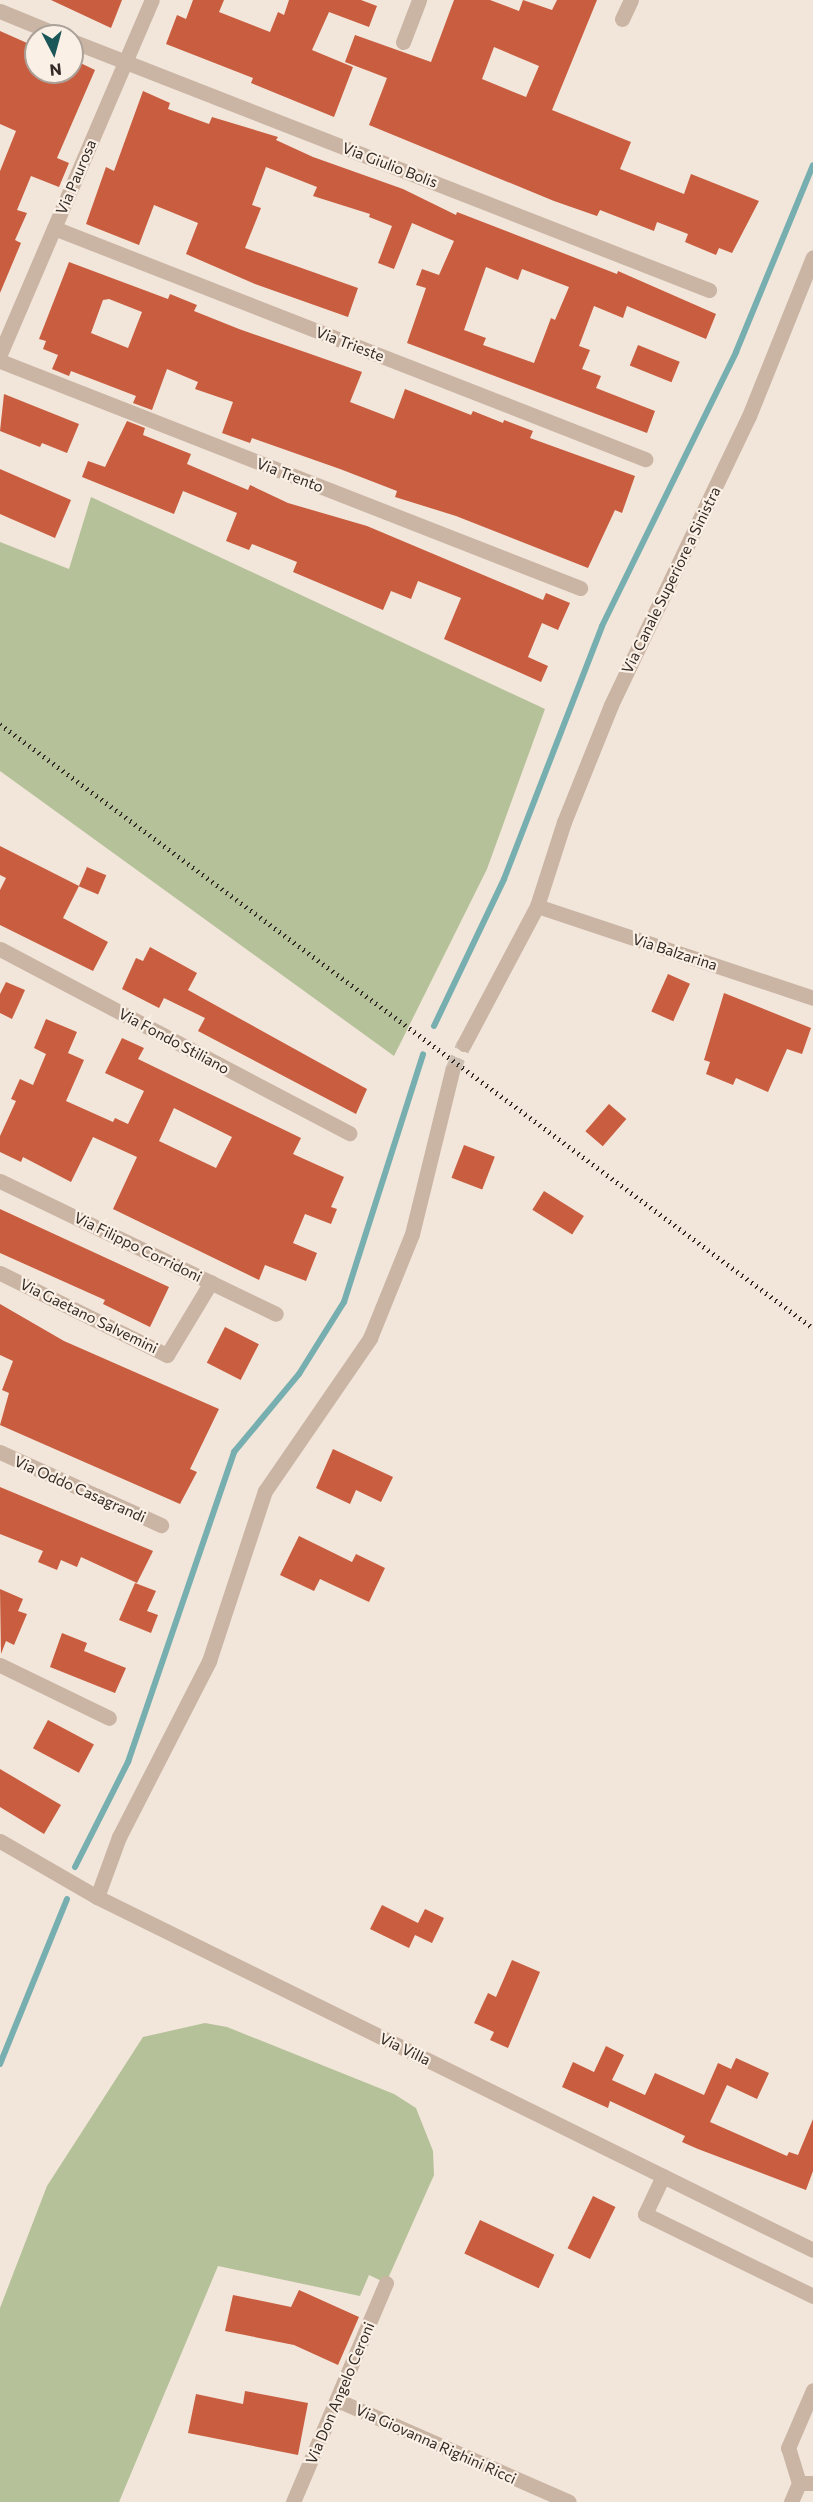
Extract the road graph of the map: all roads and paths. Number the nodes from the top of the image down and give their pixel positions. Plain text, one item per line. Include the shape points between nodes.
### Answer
1 (152, 0) edge
2 (419, 0) edge
3 (631, 0) edge
4 (0, 11) edge
5 (622, 19) dead end
6 (32, 24) edge
7 (402, 42) dead end
8 (84, 45) edge
9 (125, 62) junction
10 (54, 228) junction
11 (813, 257) edge
12 (709, 290) dead end
13 (0, 354) edge
14 (0, 361) edge
15 (645, 459) dead end
16 (580, 588) dead end
17 (537, 906) junction
18 (0, 949) edge
19 (813, 998) edge
20 (464, 1044) tunnel mouth
21 (452, 1071) tunnel mouth
22 (349, 1132) dead end
23 (0, 1181) edge
24 (0, 1273) edge
25 (211, 1282) junction
26 (276, 1314) dead end
27 (0, 1452) edge
28 (161, 1525) dead end
29 (0, 1665) edge
30 (109, 1718) dead end
31 (0, 1841) edge
32 (98, 1897) junction
33 (663, 2176) junction
34 (813, 2250) edge
35 (386, 2283) dead end
36 (813, 2296) edge
37 (813, 2390) edge
38 (337, 2400) junction
39 (806, 2483) edge
40 (293, 2502) edge
41 (569, 2502) edge
42 (791, 2502) edge

1 - 9 street, Via Paurosa
2 - 7 street
3 - 5 street
4 - 6 street
8 - 9 street, Via Giulio Bolis
9 - 10 street, Via Paurosa
9 - 12 street, Via Giulio Bolis
10 - 13 street, Via Paurosa
10 - 15 street, Via Trieste
11 - 17 street, Via Canale Superiore a Sinistra via 749,416 611,705 564,822
14 - 16 street, Via Trento
17 - 19 street, Via Balzarina
17 - 20 street, Via Canale Superiore a Sinistra
18 - 22 street, Via Fondo Stiliano
21 - 32 street via 412,1234 370,1338 265,1491 209,1661 119,1838
23 - 25 street, Via Filippo Corridoni
24 - 25 street, Via Gaetano Salvemini via 167,1355
25 - 26 street, Via Filippo Corridoni
27 - 28 street, Via Oddo Casagrandi
29 - 30 street
31 - 32 street, Via Villa
32 - 33 street, Via Villa
33 - 34 street, Via Villa
33 - 36 street via 645,2214
35 - 38 street, Via Don Angelo Ceroni
37 - 39 street via 788,2448
38 - 40 street, Via Don Angelo Ceroni
38 - 41 street, Via Giovanna Righini Ricci
39 - 42 street

